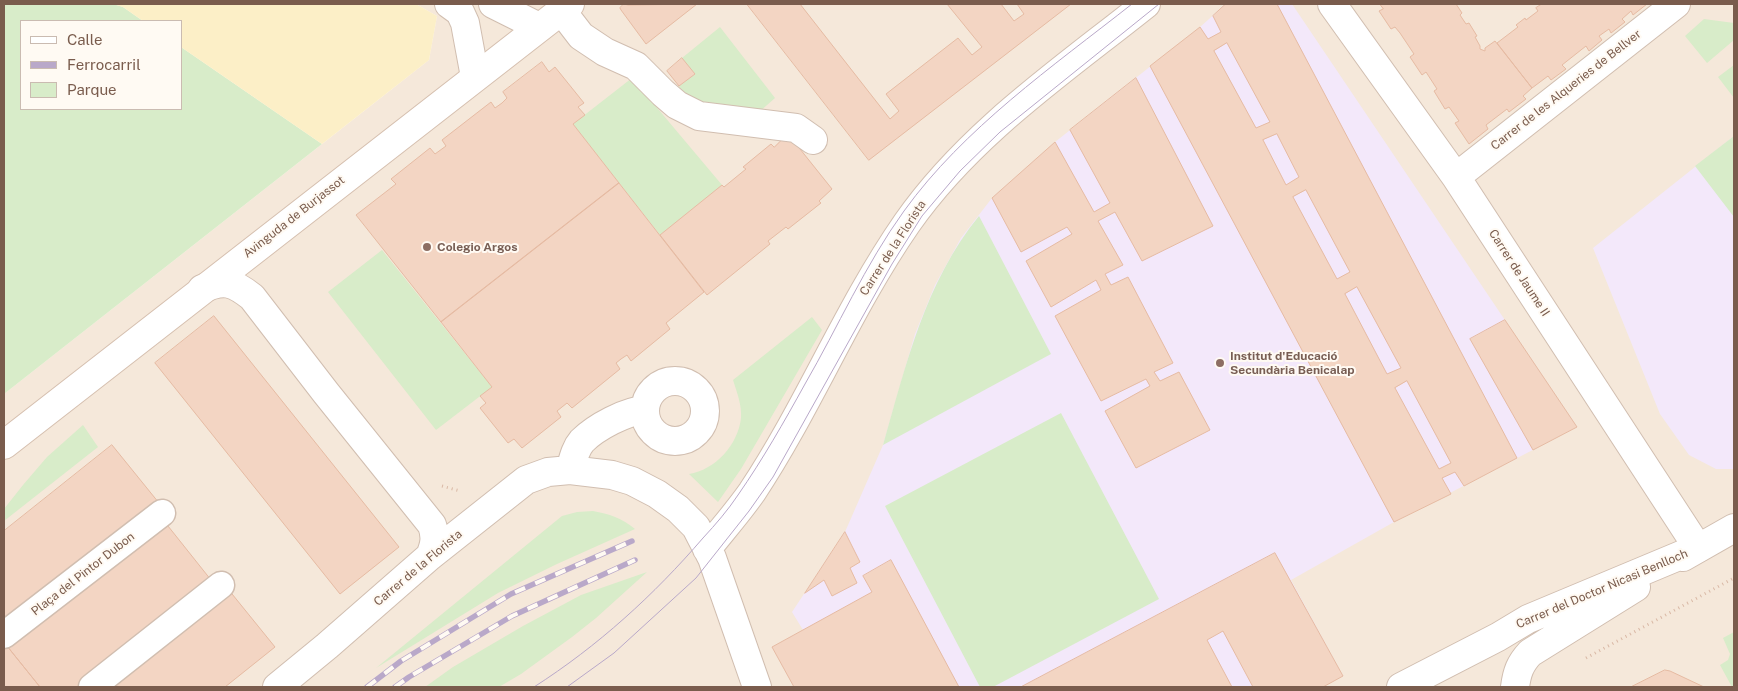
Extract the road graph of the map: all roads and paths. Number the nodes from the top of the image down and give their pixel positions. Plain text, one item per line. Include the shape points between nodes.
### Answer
1 (449, 4) edge
2 (493, 4) edge
3 (1146, 4) edge
4 (1332, 4) edge
5 (1676, 4) edge
6 (565, 7) edge
7 (539, 27) junction
8 (475, 77) junction
9 (813, 140) dead end
10 (1456, 177) junction
11 (202, 289) junction
12 (645, 410) dead end
13 (9, 442) edge
14 (570, 470) junction
15 (162, 513) dead end
16 (1734, 528) edge
17 (1698, 548) junction
18 (707, 549) junction
19 (430, 556) junction
20 (1734, 578) edge
21 (221, 585) dead end
22 (4, 635) edge
23 (1582, 660) dead end
24 (92, 687) edge
25 (276, 687) edge
26 (757, 687) edge
27 (1401, 687) edge
28 (1515, 687) edge

1 - 8 street via 460,12 465,23
2 - 7 street
3 - 18 street, Carrer de la Florista via 1016,107 952,167 926,197 888,252 751,493
4 - 10 street, Carrer de Jaume II
5 - 10 street, Carrer de les Alqueries de Bellver
6 - 7 street, Avinguda de Burjassot
6 - 9 street via 581,36 605,52 636,66 677,105 699,116 796,128
7 - 8 street, Avinguda de Burjassot
8 - 11 street, Avinguda de Burjassot
10 - 17 street, Carrer de Jaume II
11 - 13 street, Avinguda de Burjassot
11 - 19 street via 212,284 237,285 252,297 432,524 435,543
12 - 14 street via 624,415 594,432 574,454
14 - 18 street, Carrer de la Florista via 612,475 657,494 696,528
14 - 19 street, Carrer de la Florista via 548,472 526,480
15 - 22 street, Plaça del Pintor Dubon
16 - 17 street, Carrer del Doctor Nicasi Benlloch
17 - 27 street, Carrer del Doctor Nicasi Benlloch via 1528,619
17 - 28 street, Carrer del Doctor Nicasi Benlloch via 1530,654 1521,663
18 - 26 street, Carrer de la Florista
19 - 25 street, Carrer de la Florista
20 - 23 path
21 - 24 street

